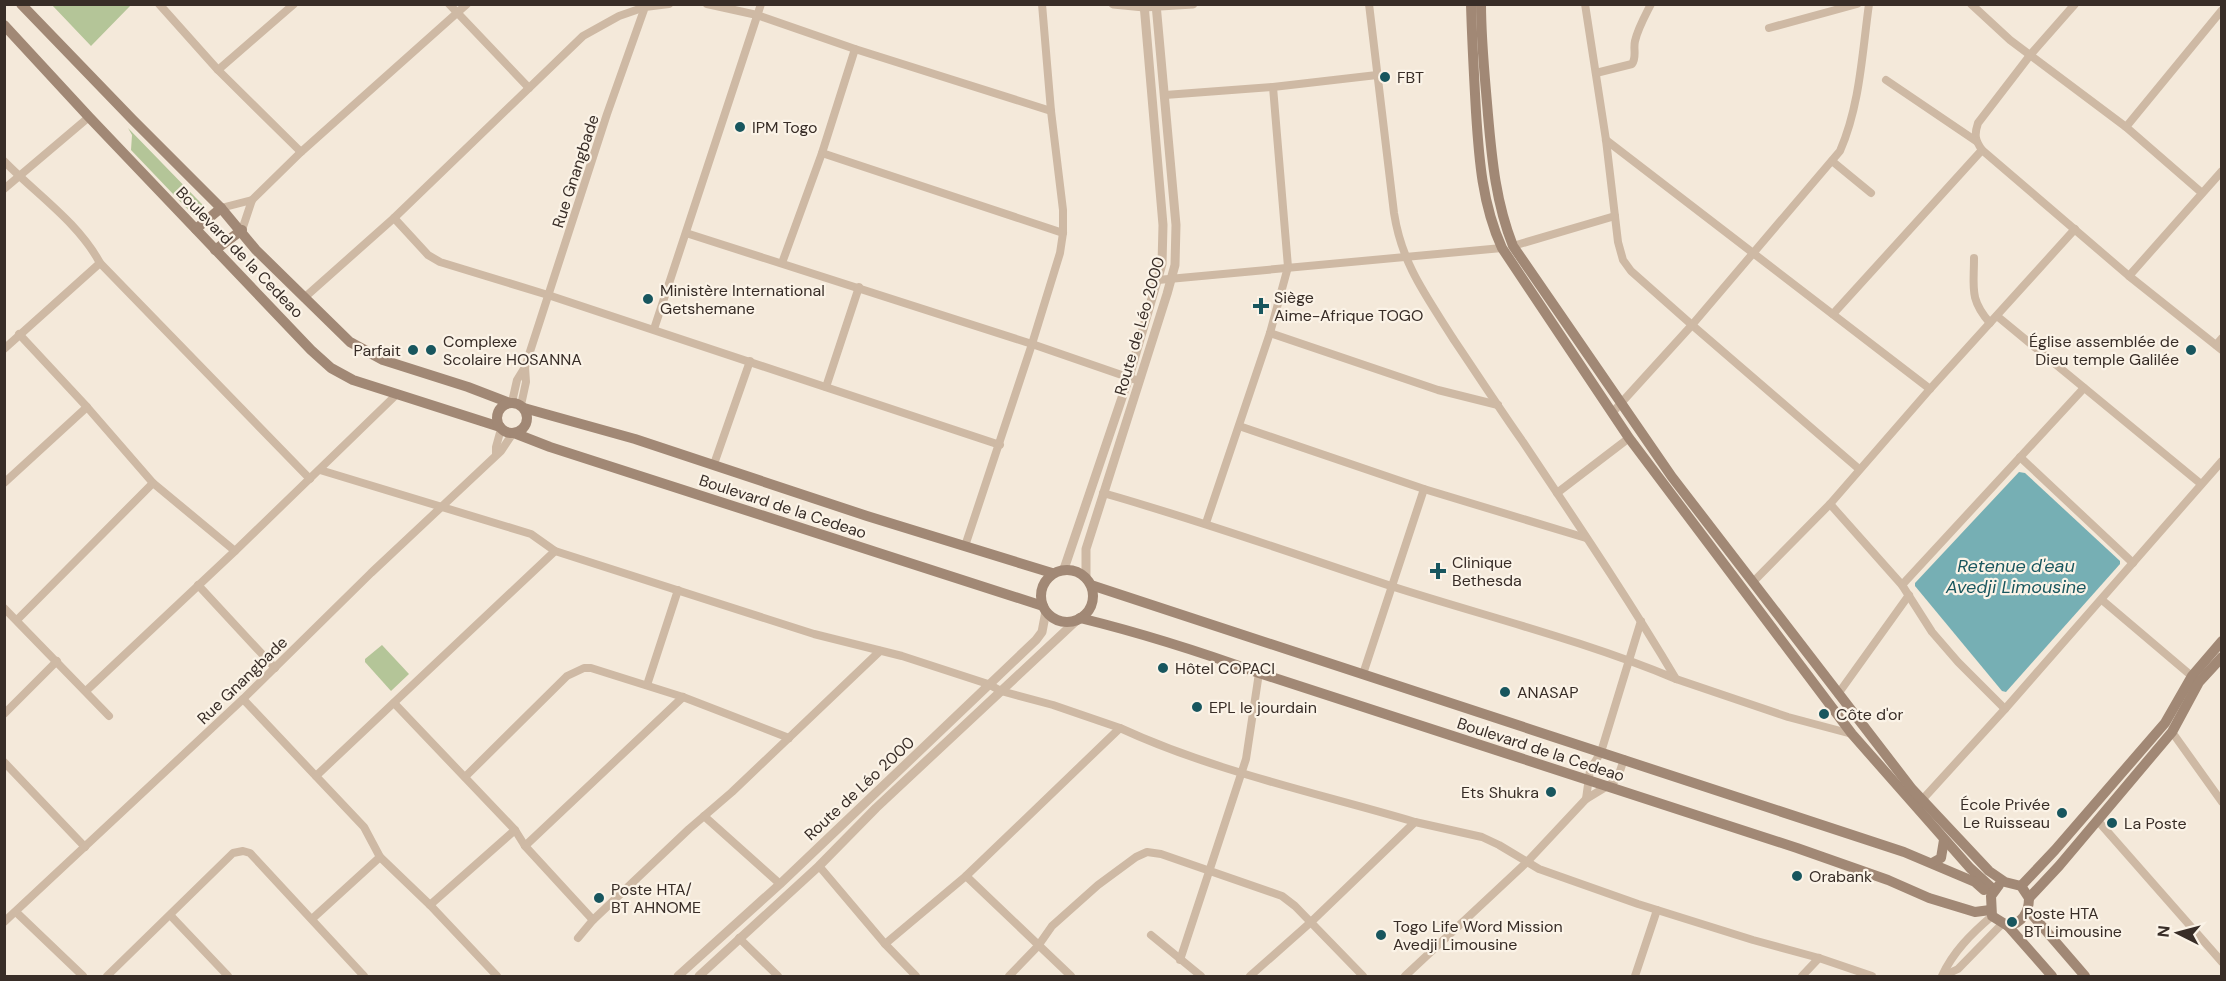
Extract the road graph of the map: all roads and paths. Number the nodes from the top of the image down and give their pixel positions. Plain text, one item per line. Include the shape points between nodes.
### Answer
1 (21, 4) edge
2 (159, 4) edge
3 (294, 4) edge
4 (449, 4) edge
5 (467, 4) edge
6 (669, 4) edge
7 (706, 4) edge
8 (761, 4) edge
9 (1042, 4) edge
10 (1113, 4) edge
11 (1193, 4) edge
12 (1369, 4) edge
13 (1471, 4) edge
14 (1481, 4) edge
15 (1585, 4) edge
16 (1651, 4) edge
17 (1857, 4) edge
18 (1869, 4) edge
19 (1971, 4) edge
20 (2075, 4) edge
21 (1144, 6) edge
22 (1156, 6) edge
23 (645, 7) junction
24 (2222, 10) edge
25 (458, 14) junction
26 (757, 15) junction
27 (4, 25) edge
28 (1769, 28) dead end
29 (855, 49) junction
30 (2031, 54) junction
31 (218, 70) junction
32 (1596, 73) junction
33 (1377, 75) junction
34 (1886, 80) dead end
35 (1273, 87) junction
36 (529, 88) junction
37 (1165, 95) junction
38 (1051, 111) junction
39 (89, 117) junction
40 (2126, 127) junction
41 (1606, 140) junction
42 (1976, 141) junction
43 (1982, 150) junction
44 (301, 152) junction
45 (822, 153) junction
46 (4, 161) edge
47 (1832, 161) junction
48 (2222, 171) edge
49 (18, 176) junction
50 (4, 189) edge
51 (1871, 193) dead end
52 (2202, 193) junction
53 (252, 200) junction
54 (221, 208) junction
55 (1614, 216) junction
56 (394, 218) junction
57 (195, 229) junction
58 (2075, 229) junction
59 (242, 230) junction
60 (686, 233) junction
61 (1063, 233) junction
62 (1508, 247) junction
63 (215, 250) junction
64 (1754, 254) junction
65 (1405, 258) junction
66 (1974, 258) dead end
67 (100, 263) junction
68 (783, 263) junction
69 (1288, 267) junction
70 (2129, 276) junction
71 (1172, 279) junction
72 (1158, 280) junction
73 (859, 288) junction
74 (548, 295) junction
75 (304, 298) junction
76 (1833, 314) junction
77 (1997, 316) junction
78 (1990, 323) junction
79 (1692, 326) junction
80 (654, 330) junction
81 (1270, 333) junction
82 (19, 334) junction
83 (2222, 338) edge
84 (1032, 344) junction
85 (2218, 347) edge
86 (4, 349) edge
87 (750, 362) junction
88 (1130, 377) junction
89 (1139, 381) junction
90 (826, 387) junction
91 (2084, 388) junction
92 (1930, 389) junction
93 (396, 395) junction
94 (1620, 404) junction
95 (517, 405) junction
96 (1498, 405) junction
97 (87, 407) junction
98 (1612, 413) junction
99 (1239, 426) junction
100 (501, 428) junction
101 (513, 433) junction
102 (1629, 438) junction
103 (1000, 445) junction
104 (496, 453) junction
105 (2020, 457) junction
106 (2222, 461) edge
107 (714, 464) junction
108 (1859, 469) junction
109 (320, 470) junction
110 (310, 479) junction
111 (4, 483) edge
112 (153, 483) junction
113 (2201, 484) junction
114 (1424, 489) junction
115 (1103, 493) junction
116 (1557, 493) junction
117 (1830, 504) junction
118 (440, 508) junction
119 (1206, 523) junction
120 (1586, 538) junction
121 (966, 546) junction
122 (235, 551) junction
123 (555, 551) junction
124 (2133, 563) junction
125 (1064, 569) junction
126 (1052, 573) junction
127 (1088, 581) junction
128 (1753, 582) junction
129 (198, 585) junction
130 (1902, 585) junction
131 (1393, 586) junction
132 (678, 590) junction
133 (1909, 596) junction
134 (2102, 600) junction
135 (4, 608) edge
136 (1044, 609) junction
137 (18, 620) junction
138 (1078, 620) junction
139 (1641, 621) junction
140 (2222, 641) edge
141 (880, 651) junction
142 (2222, 657) edge
143 (1629, 660) junction
144 (57, 661) junction
145 (275, 668) junction
146 (1259, 674) junction
147 (1363, 674) junction
148 (1676, 679) junction
149 (2196, 679) junction
150 (988, 684) junction
151 (647, 685) junction
152 (86, 691) junction
153 (1001, 691) junction
154 (1838, 694) junction
155 (683, 697) junction
156 (243, 699) junction
157 (394, 704) junction
158 (2005, 709) junction
159 (4, 714) edge
160 (109, 716) dead end
161 (1120, 728) junction
162 (2172, 732) junction
163 (1852, 734) junction
164 (789, 738) junction
165 (1601, 752) junction
166 (1624, 759) junction
167 (4, 762) edge
168 (1242, 772) junction
169 (316, 776) junction
170 (465, 777) junction
171 (1588, 780) junction
172 (1607, 786) junction
173 (1586, 799) junction
174 (1922, 800) junction
175 (2222, 802) edge
176 (704, 816) junction
177 (2098, 821) junction
178 (1415, 822) junction
179 (515, 830) junction
180 (1944, 840) junction
181 (525, 846) junction
182 (85, 847) junction
183 (380, 857) junction
184 (1527, 862) junction
185 (1932, 863) junction
186 (819, 866) junction
187 (1208, 870) junction
188 (966, 876) junction
189 (2005, 882) junction
190 (780, 884) junction
191 (2021, 886) junction
192 (1993, 893) junction
193 (2029, 897) junction
194 (430, 905) junction
195 (1657, 910) junction
196 (2028, 910) junction
197 (16, 912) junction
198 (1991, 913) junction
199 (171, 916) junction
200 (312, 919) junction
201 (593, 920) junction
202 (4, 922) edge
203 (1311, 922) junction
204 (2005, 925) junction
205 (1151, 935) dead end
206 (578, 938) dead end
207 (739, 938) junction
208 (885, 944) junction
209 (1038, 946) junction
210 (1819, 958) junction
211 (1179, 960) junction
212 (2222, 962) edge
213 (83, 976) edge
214 (107, 976) edge
215 (228, 976) edge
216 (364, 976) edge
217 (497, 976) edge
218 (678, 976) edge
219 (699, 976) edge
220 (778, 976) edge
221 (916, 976) edge
222 (1009, 976) edge
223 (1071, 976) edge
224 (1201, 976) edge
225 (1250, 976) edge
226 (1363, 976) edge
227 (1405, 976) edge
228 (1635, 976) edge
229 (1802, 976) edge
230 (1872, 976) edge
231 (1943, 976) edge
232 (2052, 976) edge
233 (2085, 976) edge

1 - 54 main road, Boulevard de la Cedeao
2 - 31 street
3 - 31 street
4 - 25 street
5 - 25 street
6 - 23 street
7 - 26 street
8 - 26 street
9 - 38 street
10 - 21 street
11 - 22 street
12 - 33 street
13 - 62 main road via 1482,183 1494,229
14 - 62 main road via 1495,188
15 - 32 street
16 - 32 street via 1638,31 1632,64
17 - 28 street
18 - 47 street via 1850,130
19 - 30 street
20 - 30 street
21 - 22 street
21 - 72 street, Route de Léo 2000 via 1163,225
22 - 37 street, Route de Léo 2000
23 - 36 street via 583,36
23 - 74 street, Rue Gnangbade
24 - 40 street
25 - 36 street
25 - 44 street
26 - 29 street
26 - 60 street
27 - 39 main road, Boulevard de la Cedeao
29 - 38 street
29 - 45 street
30 - 40 street
30 - 42 street via 1978,123
31 - 44 street
32 - 41 street
33 - 35 street
33 - 65 street via 1398,238
34 - 42 street
35 - 37 street
35 - 69 street
36 - 56 street
37 - 71 street, Route de Léo 2000 via 1177,236
38 - 61 street
39 - 49 street
39 - 57 main road, Boulevard de la Cedeao
40 - 52 street
41 - 55 street
41 - 64 street
42 - 43 street
43 - 58 street
43 - 76 street
44 - 53 street
45 - 61 street
45 - 68 street
46 - 49 street
47 - 51 street
47 - 64 street
48 - 52 street
49 - 50 street
49 - 67 street via 39,192 93,249
52 - 70 street
53 - 54 street
53 - 59 street
54 - 57 main road
54 - 59 main road, Boulevard de la Cedeao
55 - 62 street
55 - 79 street via 1623,260
56 - 74 street via 434,259
56 - 75 street
57 - 63 main road, Boulevard de la Cedeao
58 - 70 street
58 - 77 street
59 - 63 main road
59 - 75 main road, Boulevard de la Cedeao via 256,250
60 - 68 street
60 - 80 street
61 - 84 street
62 - 65 street
62 - 94 main road
62 - 98 main road
63 - 93 main road, Boulevard de la Cedeao via 332,368
64 - 76 street
64 - 79 street
65 - 69 street
65 - 96 street
66 - 78 street via 1975,303
67 - 82 street
67 - 110 street
68 - 73 street
69 - 71 street
69 - 81 street
70 - 85 street
71 - 72 street
71 - 89 street, Route de Léo 2000
72 - 88 street, Route de Léo 2000
73 - 84 street
73 - 90 street
74 - 80 street
74 - 95 street, Rue Gnangbade
75 - 95 main road, Boulevard de la Cedeao via 350,342 383,360
76 - 92 street
77 - 78 street
77 - 91 street
78 - 92 street
79 - 94 street
79 - 108 street
80 - 87 street
81 - 96 street via 1438,390
81 - 99 street
82 - 86 street
82 - 97 street
83 - 85 street
84 - 88 street
84 - 103 street
87 - 90 street
87 - 107 street
88 - 89 street
88 - 125 street, Route de Léo 2000
89 - 115 street, Route de Léo 2000
90 - 103 street
91 - 105 street
91 - 113 street
92 - 108 street
93 - 100 main road, Boulevard de la Cedeao
93 - 109 street
94 - 98 street
94 - 128 main road
95 - 100 main road via 505,404 498,412
95 - 101 main road via 528,418 519,432
95 - 107 main road, Boulevard de la Cedeao
96 - 116 street
97 - 111 street
97 - 112 street
98 - 102 main road
99 - 114 street
99 - 119 street
100 - 101 main road
100 - 104 street
101 - 104 street, Rue Gnangbade
101 - 136 main road, Boulevard de la Cedeao
102 - 116 street
102 - 163 main road
103 - 121 street
104 - 118 street, Rue Gnangbade
105 - 124 street
105 - 130 street
106 - 113 street
107 - 121 main road, Boulevard de la Cedeao
108 - 117 street
109 - 110 street
109 - 118 street
110 - 122 street
112 - 122 street
112 - 137 street
113 - 124 street
114 - 120 street
114 - 131 street
115 - 119 street
115 - 127 street, Route de Léo 2000 via 1086,549
116 - 120 street
117 - 128 street
117 - 130 street
118 - 123 street via 531,534
118 - 145 street, Rue Gnangbade
119 - 131 street
120 - 139 street
121 - 126 main road, Boulevard de la Cedeao
122 - 129 street
123 - 132 street
123 - 157 street
124 - 134 street
125 - 126 main road
125 - 127 main road via 1080,572
126 - 136 main road via 1042,588
127 - 138 main road via 1093,600
127 - 147 main road, Boulevard de la Cedeao
128 - 154 main road
129 - 145 street
129 - 152 street
130 - 133 street
131 - 143 street
131 - 147 street
132 - 141 street via 806,632
132 - 151 street
133 - 154 street
133 - 158 street via 1932,632
134 - 149 street
134 - 158 street
135 - 137 street
136 - 138 main road via 1059,621
136 - 150 street, Route de Léo 2000 via 1036,640
137 - 144 street
138 - 146 main road, Boulevard de la Cedeao via 1134,632
138 - 153 street, Route de Léo 2000
139 - 143 street
139 - 148 street
140 - 149 main road
141 - 150 street
141 - 164 street
142 - 149 main road
143 - 148 street
143 - 165 street
144 - 152 street
144 - 159 street
145 - 156 street, Rue Gnangbade
146 - 168 street
146 - 171 main road, Boulevard de la Cedeao
147 - 165 main road, Boulevard de la Cedeao
148 - 163 street
149 - 162 main road
149 - 191 main road via 2165,723
150 - 153 street
150 - 190 street, Route de Léo 2000
151 - 155 street
151 - 170 street via 591,668 572,673
152 - 160 street
153 - 161 street
153 - 186 street, Route de Léo 2000
154 - 174 main road
155 - 164 street
155 - 181 street
156 - 169 street
156 - 182 street, Rue Gnangbade
157 - 169 street
157 - 170 street
158 - 174 street
161 - 168 street
161 - 188 street
162 - 175 street
162 - 177 main road
163 - 180 main road
164 - 176 street
165 - 166 main road, Boulevard de la Cedeao
165 - 171 street
166 - 172 street
166 - 185 main road, Boulevard de la Cedeao
167 - 182 street
168 - 178 street
168 - 187 street
169 - 183 street via 364,827
170 - 179 street
171 - 172 main road, Boulevard de la Cedeao
171 - 173 street
172 - 173 street
172 - 198 main road, Boulevard de la Cedeao via 1797,848 1929,898
173 - 184 street
174 - 189 main road via 1989,871
176 - 190 street
176 - 201 street
177 - 193 main road
177 - 212 street
178 - 184 street via 1482,837
178 - 203 street
179 - 181 street
179 - 194 street
180 - 185 main road via 1941,858
180 - 192 main road
181 - 201 street
182 - 197 street, Rue Gnangbade
183 - 194 street
183 - 200 street
184 - 195 street
184 - 227 street
185 - 192 main road, Boulevard de la Cedeao
186 - 207 street, Route de Léo 2000
186 - 208 street
187 - 203 street via 1282,896
187 - 209 street via 1147,852 1098,885 1052,926
187 - 211 street
188 - 208 street
188 - 209 street
189 - 191 main road
189 - 192 main road
190 - 218 street, Route de Léo 2000
191 - 193 main road
192 - 198 main road
193 - 196 main road
194 - 217 street
195 - 210 street
195 - 228 street
196 - 204 main road via 2016,924
196 - 233 main road
197 - 202 street, Rue Gnangbade
197 - 213 street
198 - 204 main road
198 - 231 street via 1950,960
199 - 200 street via 233,853 243,851 250,853
199 - 214 street
199 - 215 street
200 - 216 street
201 - 206 street
203 - 225 street
203 - 226 street
204 - 231 street via 1958,969
204 - 232 main road
205 - 211 street
207 - 219 street, Route de Léo 2000
207 - 220 street
208 - 221 street
209 - 222 street
209 - 223 street
210 - 229 street
210 - 230 street
211 - 224 street

